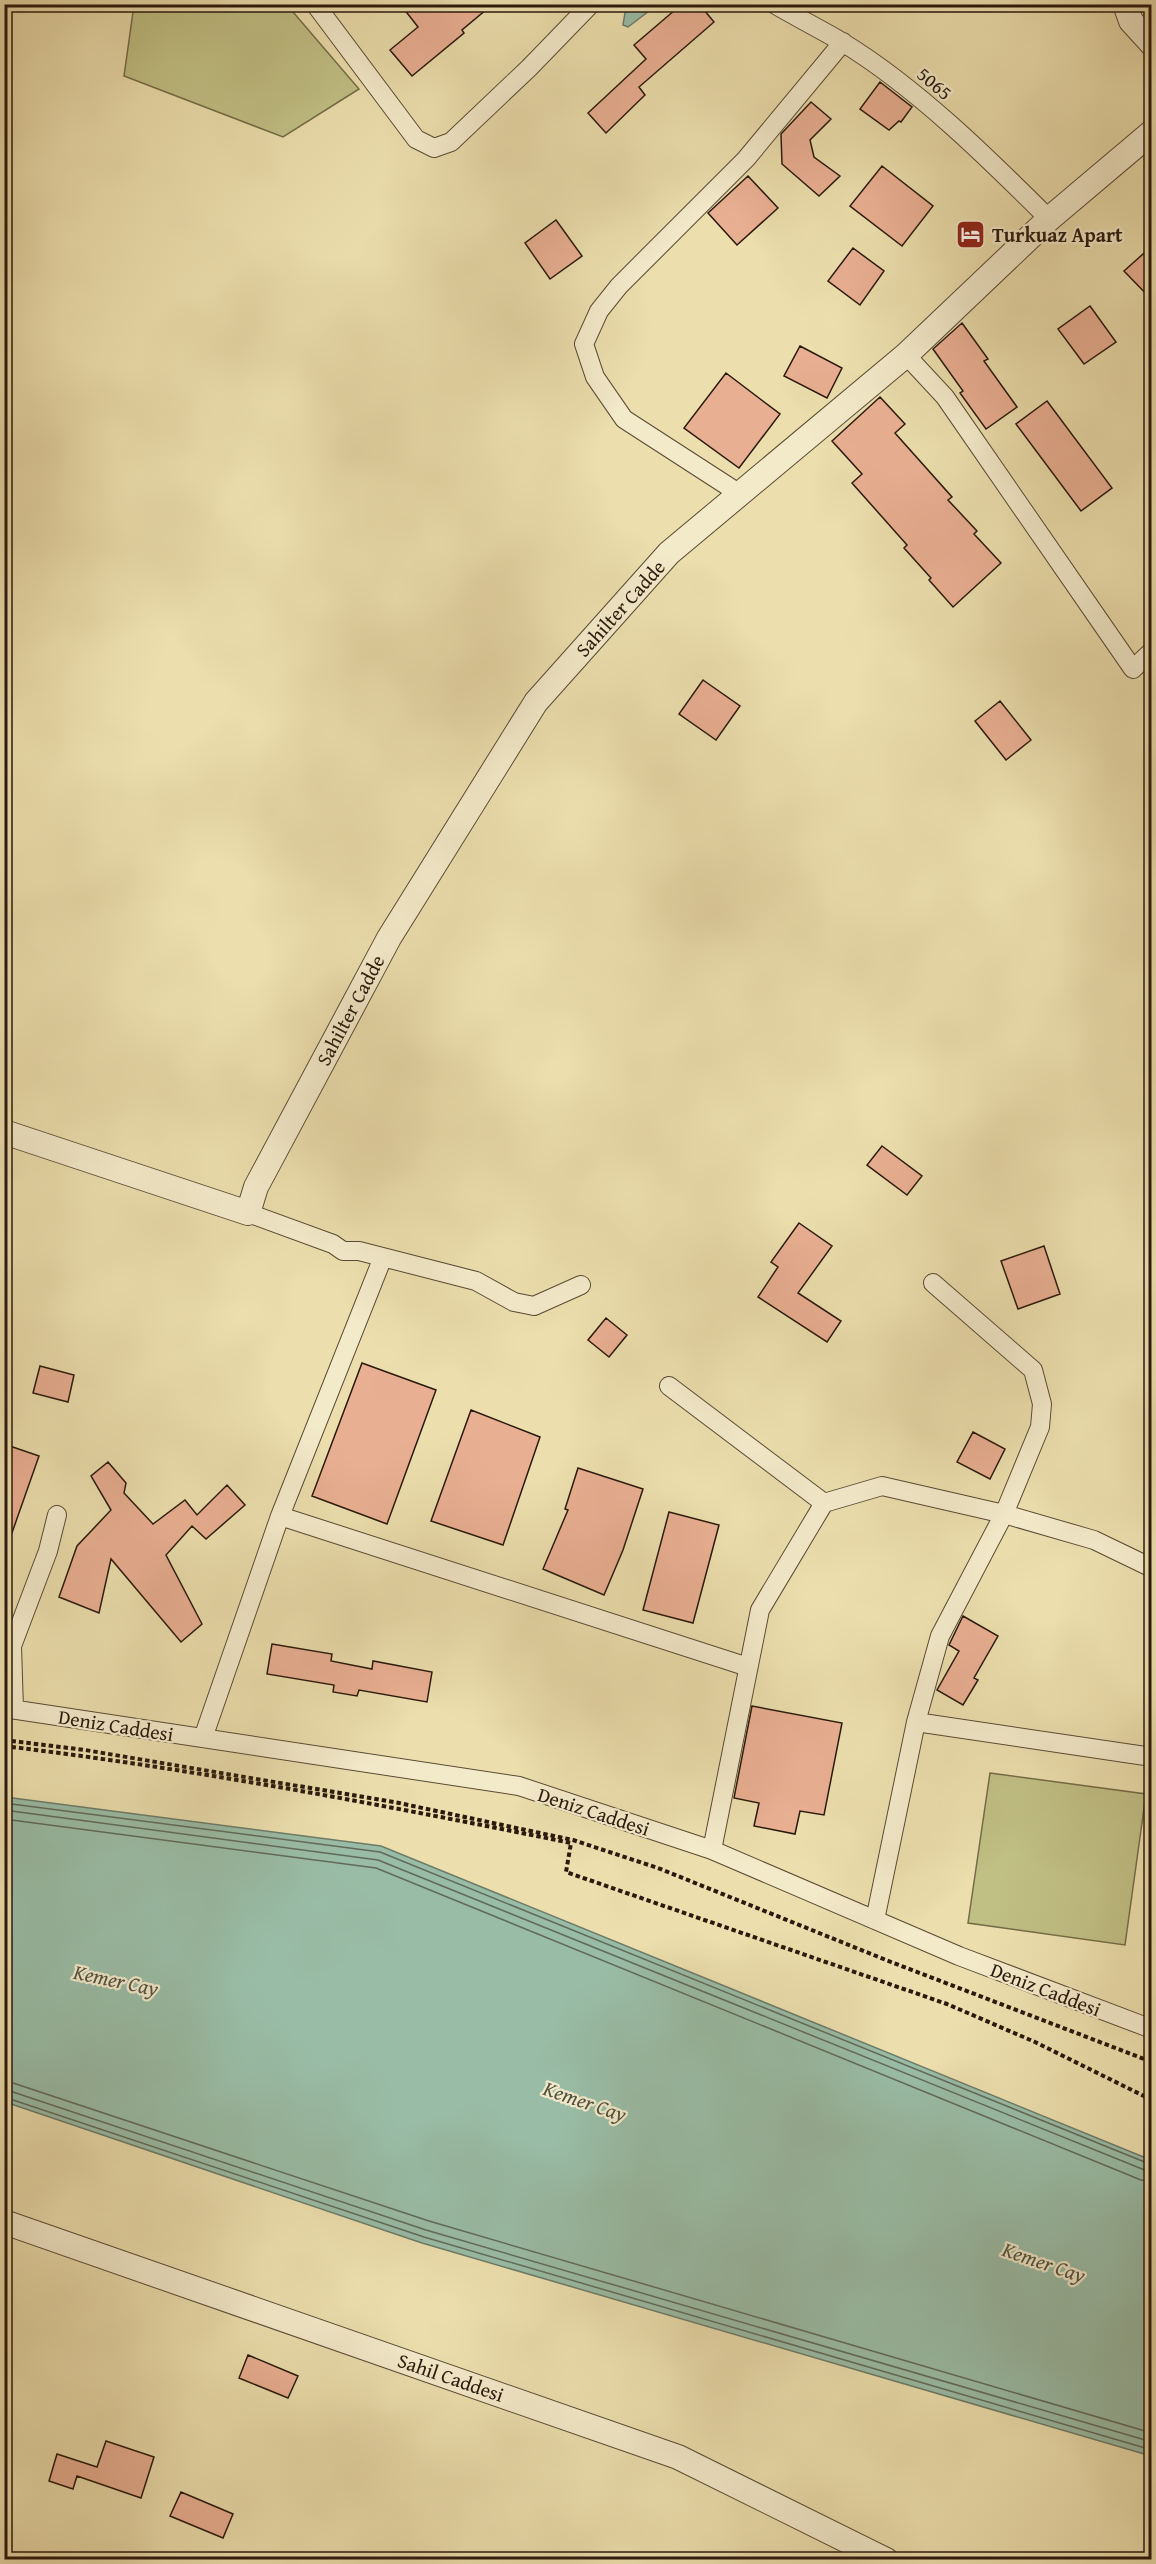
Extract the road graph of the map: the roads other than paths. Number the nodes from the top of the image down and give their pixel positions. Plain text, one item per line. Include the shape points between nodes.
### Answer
1 (315, 4) edge
2 (591, 4) edge
3 (774, 4) edge
4 (1125, 4) edge
5 (843, 42) junction
6 (1152, 44) edge
7 (1152, 132) edge
8 (1049, 219) junction
9 (906, 355) junction
10 (740, 494) junction
11 (1152, 651) edge
12 (4, 1132) edge
13 (248, 1213) junction
14 (383, 1257) junction
15 (933, 1282) dead end
16 (580, 1285) dead end
17 (669, 1386) dead end
18 (824, 1503) junction
19 (1004, 1514) junction
20 (57, 1515) dead end
21 (280, 1516) junction
22 (1152, 1568) edge
23 (748, 1667) junction
24 (9, 1709) edge
25 (916, 1722) junction
26 (203, 1738) junction
27 (1152, 1757) edge
28 (712, 1850) junction
29 (875, 1920) junction
30 (1152, 2029) edge
31 (4, 2222) edge
32 (886, 2559) edge

1 - 2 street via 416,139 434,148 451,142
3 - 5 street, 5065
4 - 6 street via 1131,21
5 - 8 street, 5065 via 892,77 988,157
5 - 10 street via 746,159 619,286 599,311 584,344 595,377 624,419
7 - 8 street, Sahilter Cadde
8 - 9 street, Sahilter Cadde
9 - 10 street, Sahilter Cadde
9 - 11 street via 945,397 1133,669
10 - 13 street, Sahilter Cadde via 669,553 536,702 389,938 256,1186
12 - 13 street
13 - 14 street via 343,1251
14 - 16 street via 476,1281 514,1302 534,1306
14 - 21 street
15 - 19 street via 1034,1370 1042,1404 1040,1426
17 - 18 street
18 - 19 street via 882,1486
18 - 23 street via 759,1610
19 - 22 street via 1094,1540
19 - 25 street via 940,1636
20 - 24 street via 48,1551 12,1646
21 - 23 street
21 - 26 street
23 - 28 street
24 - 26 street, Deniz Caddesi
25 - 27 street
25 - 29 street
26 - 28 street, Deniz Caddesi via 519,1786
28 - 29 street, Deniz Caddesi
29 - 30 street, Deniz Caddesi
31 - 32 street, Sahil Caddesi via 678,2457

